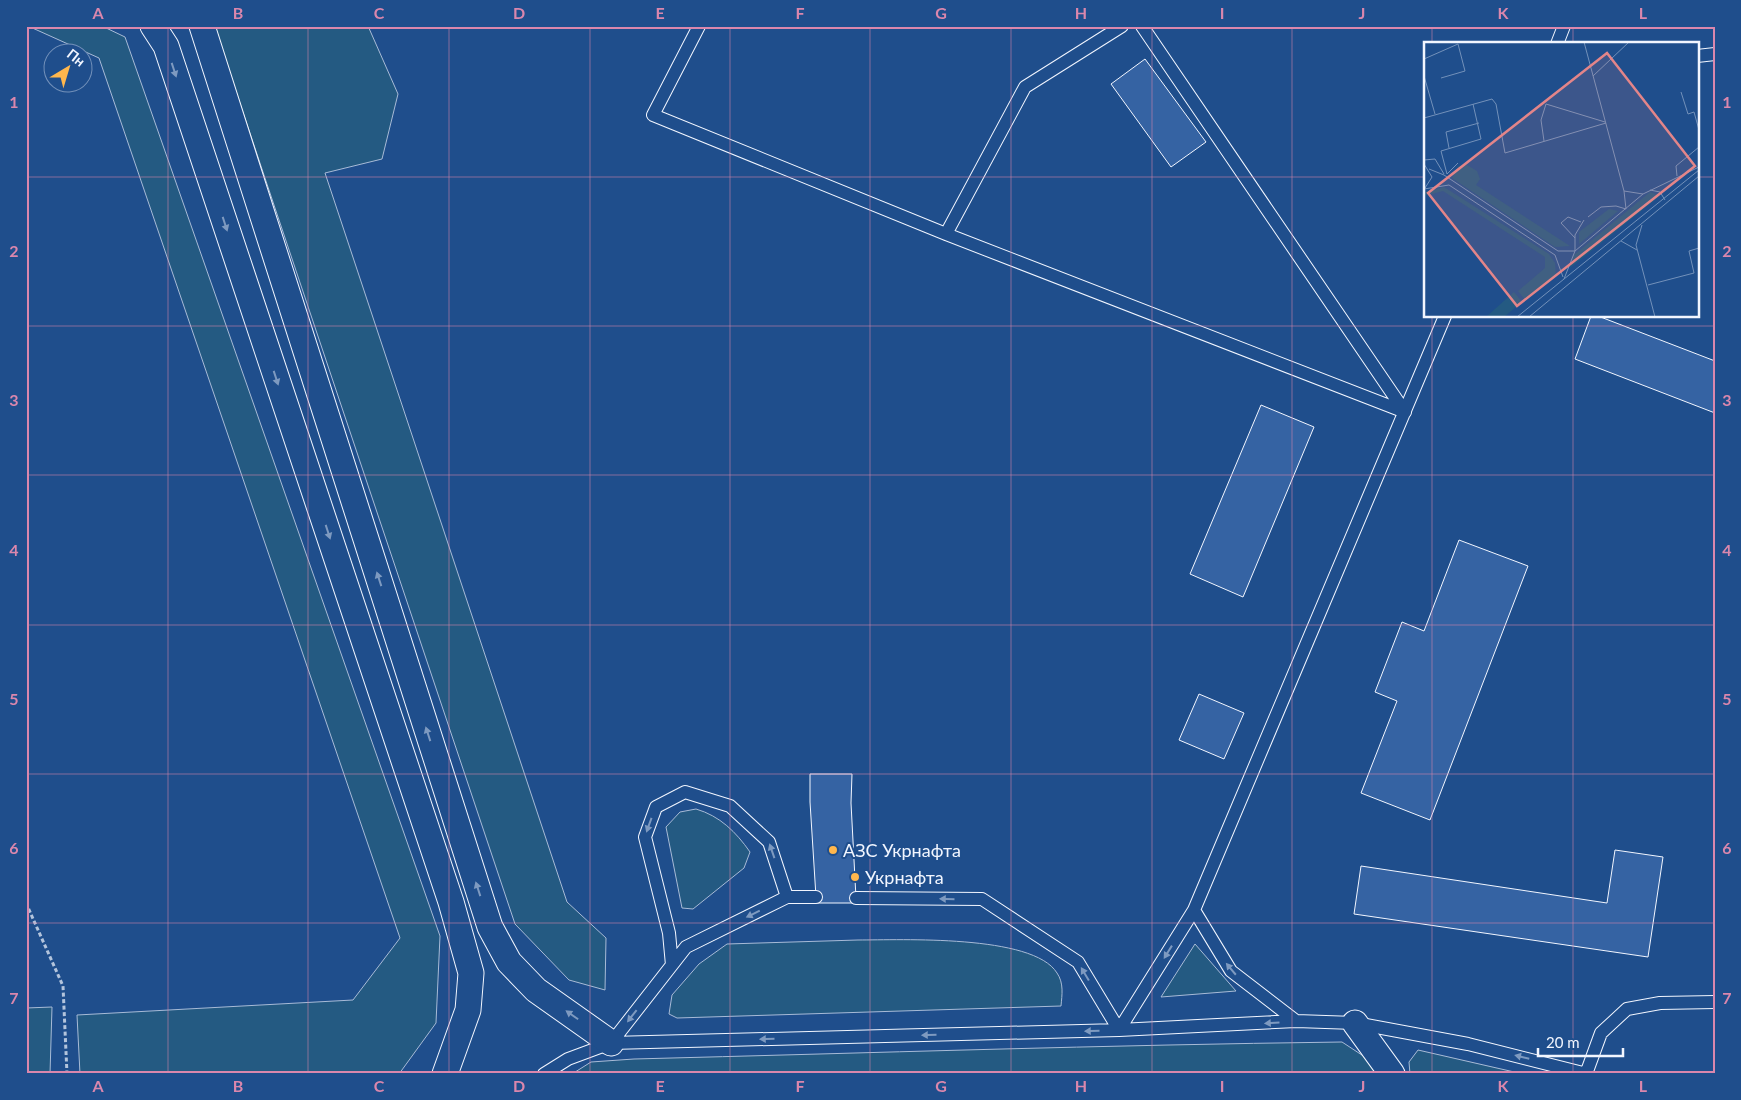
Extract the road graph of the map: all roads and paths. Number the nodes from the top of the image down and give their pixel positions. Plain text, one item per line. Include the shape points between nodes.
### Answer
1 (153, 26) edge
2 (202, 26) edge
3 (699, 26) edge
4 (1122, 26) edge
5 (1142, 26) edge
6 (1564, 26) edge
7 (1558, 42) edge
8 (1715, 54) edge
9 (1698, 56) edge
10 (946, 234) junction
11 (1444, 318) edge
12 (1406, 412) junction
13 (787, 897) junction
14 (816, 898) dead end
15 (856, 898) dead end
16 (26, 903) edge
17 (1194, 910) junction
18 (672, 965) junction
19 (1715, 1002) edge
20 (1296, 1021) junction
21 (1355, 1023) junction
22 (1119, 1030) junction
23 (612, 1043) junction
24 (67, 1074) edge
25 (445, 1074) edge
26 (544, 1074) edge
27 (1392, 1074) edge
28 (1586, 1074) edge

1 -> 25 street via 166,46 461,937 471,973 468,1010
23 -> 2 street via 536,990 509,962 490,927
3 - 10 lane via 653,115
4 - 10 lane via 1025,87
5 - 12 lane
6 - 7 lane
8 - 9 lane
10 - 12 lane
11 - 12 lane
12 - 17 lane
13 - 14 lane
13 -> 18 lane via 686,947
13 -> 18 lane via 769,842 730,806 685,792 656,807 645,837 668,932
22 -> 15 lane via 1078,962 982,899
16 - 24 path via 63,986
20 -> 17 lane via 1231,971
17 -> 22 lane
18 -> 23 lane
19 - 28 lane via 1660,1003 1627,1009 1601,1033
20 - 21 lane
20 -> 22 lane
21 - 27 street
28 -> 21 lane via 1468,1044
22 -> 23 lane
23 - 26 lane via 568,1059

